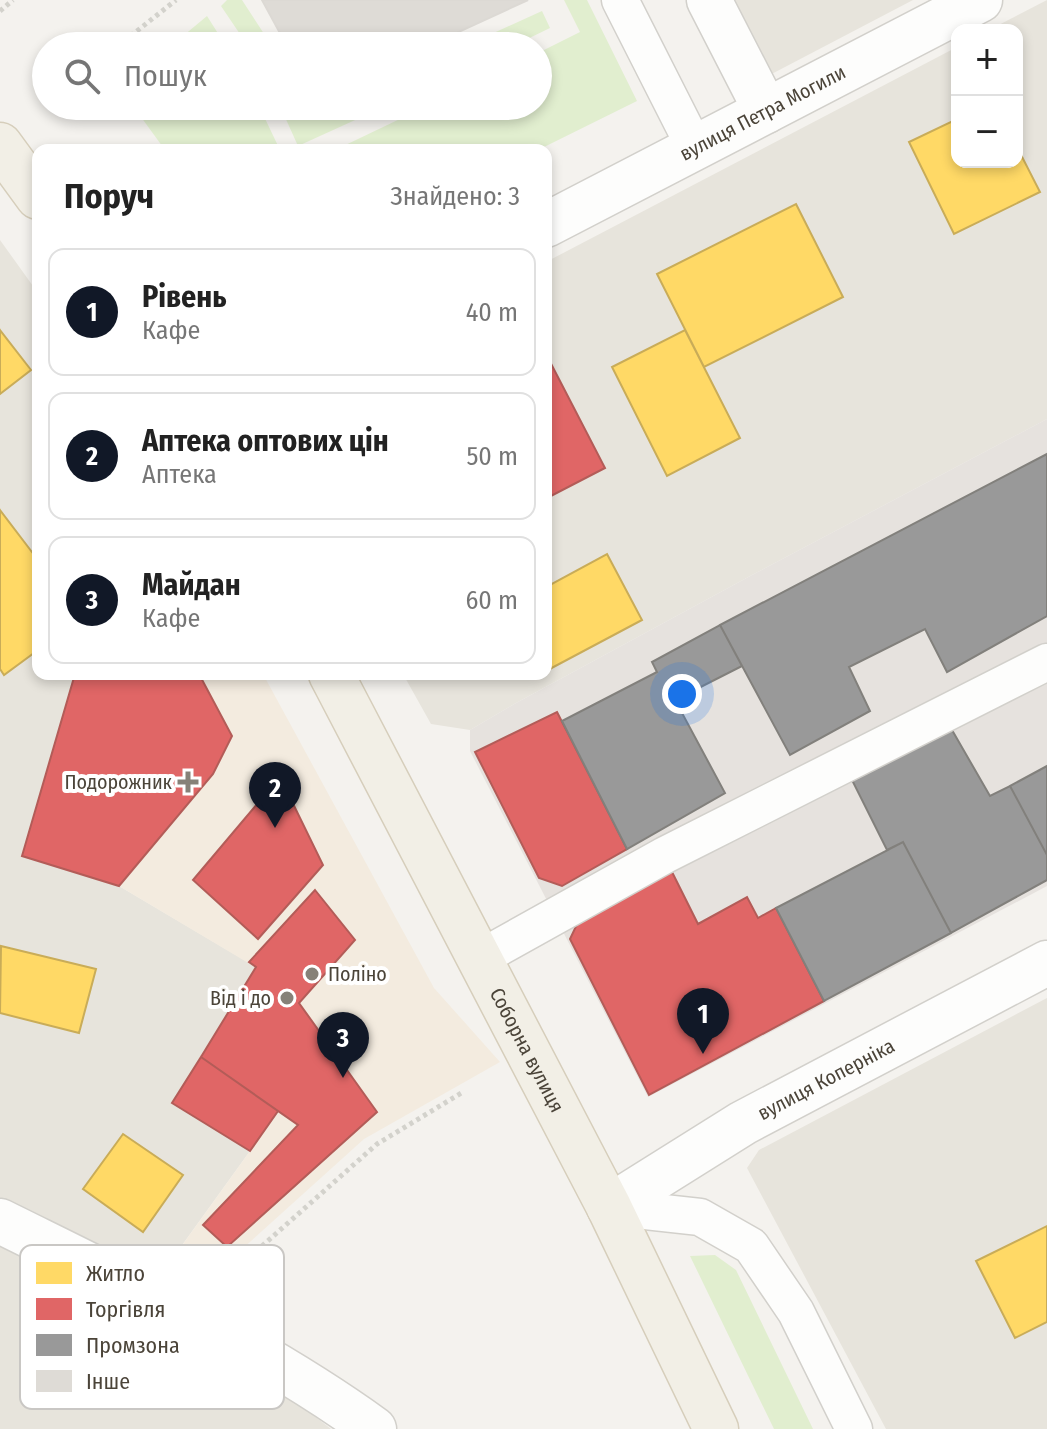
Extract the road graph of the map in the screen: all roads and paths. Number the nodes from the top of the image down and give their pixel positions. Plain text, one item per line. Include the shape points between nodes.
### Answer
1 (13, 0) edge
2 (176, 0) edge
3 (620, 0) edge
4 (709, 0) edge
5 (980, 0) edge
6 (0, 11) edge
7 (136, 32) edge
8 (766, 111) junction
9 (0, 145) edge
10 (695, 148) junction
11 (32, 189) edge
12 (552, 222) edge
13 (1047, 662) edge
14 (334, 680) edge
15 (480, 958) junction
16 (1047, 963) edge
17 (463, 1092) dead end
18 (609, 1207) junction
19 (0, 1221) edge
20 (49, 1245) edge
21 (263, 1245) edge
22 (284, 1370) edge
23 (374, 1429) edge
24 (716, 1429) edge
25 (854, 1429) edge

1 - 6 path
2 - 7 path
3 - 10 lane
4 - 8 street
5 - 8 street, вулиця Петра Могили
8 - 10 street, вулиця Петра Могили
9 - 11 main road
10 - 12 street, вулиця Петра Могили
13 - 15 lane via 665,855
14 - 15 main road, Соборна вулиця
15 - 18 main road, Соборна вулиця
16 - 18 street, вулиця Коперніка via 743,1123
17 - 21 path via 377,1144
18 - 24 main road, Соборна вулиця
18 - 25 lane via 700,1217 751,1246 796,1312
19 - 20 street
22 - 23 street

